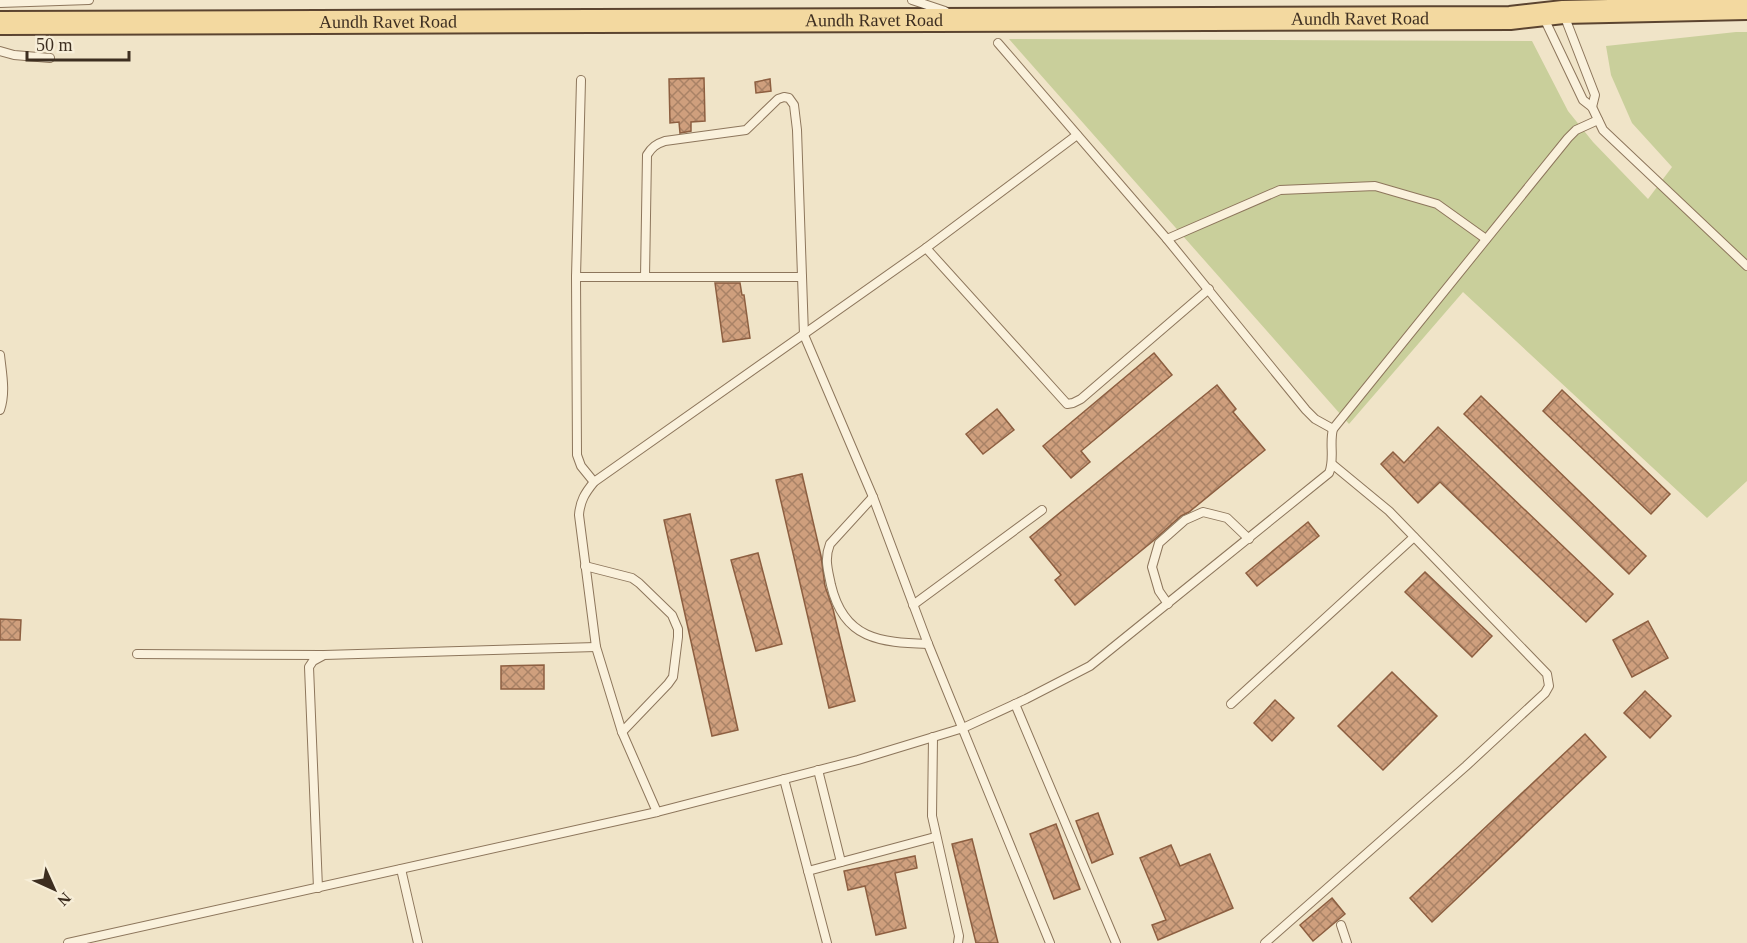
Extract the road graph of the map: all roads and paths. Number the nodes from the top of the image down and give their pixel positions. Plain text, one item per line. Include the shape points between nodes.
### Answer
1 (89, 0) edge
2 (912, 0) edge
3 (0, 3) edge
4 (1747, 8) edge
5 (1552, 13) junction
6 (972, 21) junction
7 (0, 23) edge
8 (998, 44) dead end
9 (0, 51) edge
10 (50, 58) dead end
11 (581, 80) dead end
12 (1592, 106) junction
13 (1598, 120) junction
14 (1077, 135) junction
15 (1167, 239) junction
16 (1486, 239) junction
17 (927, 248) junction
18 (1747, 266) edge
19 (576, 277) junction
20 (645, 277) junction
21 (802, 277) junction
22 (1209, 289) junction
23 (804, 335) junction
24 (0, 355) edge
25 (0, 410) edge
26 (1333, 429) junction
27 (1332, 464) junction
28 (594, 482) junction
29 (873, 497) junction
30 (1042, 510) dead end
31 (1414, 537) junction
32 (1249, 539) junction
33 (585, 566) junction
34 (1168, 604) junction
35 (913, 605) junction
36 (928, 644) junction
37 (596, 647) junction
38 (137, 654) dead end
39 (324, 655) junction
40 (1015, 704) junction
41 (1231, 704) dead end
42 (963, 728) junction
43 (622, 732) junction
44 (933, 737) junction
45 (818, 770) junction
46 (784, 779) junction
47 (657, 812) junction
48 (935, 837) junction
49 (841, 862) junction
50 (400, 869) junction
51 (808, 871) junction
52 (318, 888) junction
53 (1341, 925) dead end
54 (68, 943) edge
55 (418, 943) edge
56 (827, 943) edge
57 (958, 943) edge
58 (1050, 943) edge
59 (1116, 943) edge
60 (1265, 943) edge
61 (1347, 943) edge

1 - 3 lane
2 - 6 lane
4 - 5 main road, Aundh Ravet Road
5 - 6 main road, Aundh Ravet Road via 1510,18
5 - 12 lane via 1583,100
5 - 12 lane via 1595,95
6 - 7 main road, Aundh Ravet Road
8 - 14 lane
9 - 10 lane
11 - 19 lane
12 - 13 lane
13 - 16 lane via 1568,138
13 - 18 lane via 1618,145
14 - 15 lane
14 - 17 lane
15 - 16 lane via 1280,190 1375,186 1437,204
15 - 22 lane
16 - 26 lane
17 - 22 lane via 1067,404 1081,399
17 - 23 lane
19 - 20 lane
19 - 28 lane via 577,455
20 - 21 lane
20 - 21 lane via 647,155 651,148 665,141 746,130 784,97 794,105 797,130
21 - 23 lane
22 - 26 lane via 1306,410
23 - 28 lane
23 - 29 lane
24 - 25 lane via 4,388
26 - 27 lane
27 - 31 lane
27 - 32 lane via 1322,481
28 - 33 lane via 580,504
29 - 35 lane
29 - 36 lane via 826,553 833,592 855,628 886,642
30 - 35 lane
31 - 41 lane
31 - 60 lane via 1547,674 1549,686 1466,766
32 - 34 lane
32 - 34 lane via 1227,518 1203,512 1185,520 1159,543 1152,567 1159,591
33 - 37 lane
33 - 43 lane via 632,578 672,615 678,629 673,677
34 - 40 lane via 1090,666
35 - 36 lane
36 - 42 lane
37 - 39 lane
37 - 43 lane
38 - 39 lane
39 - 52 lane via 309,667
40 - 42 lane
40 - 59 lane
42 - 44 lane
42 - 58 lane
43 - 47 lane
44 - 45 lane
44 - 48 lane via 931,808
45 - 46 lane
45 - 49 lane
46 - 47 lane
46 - 51 lane
47 - 50 lane
48 - 49 lane
48 - 57 lane
49 - 51 lane
50 - 52 lane
50 - 55 lane
51 - 56 lane
52 - 54 lane
53 - 61 lane

